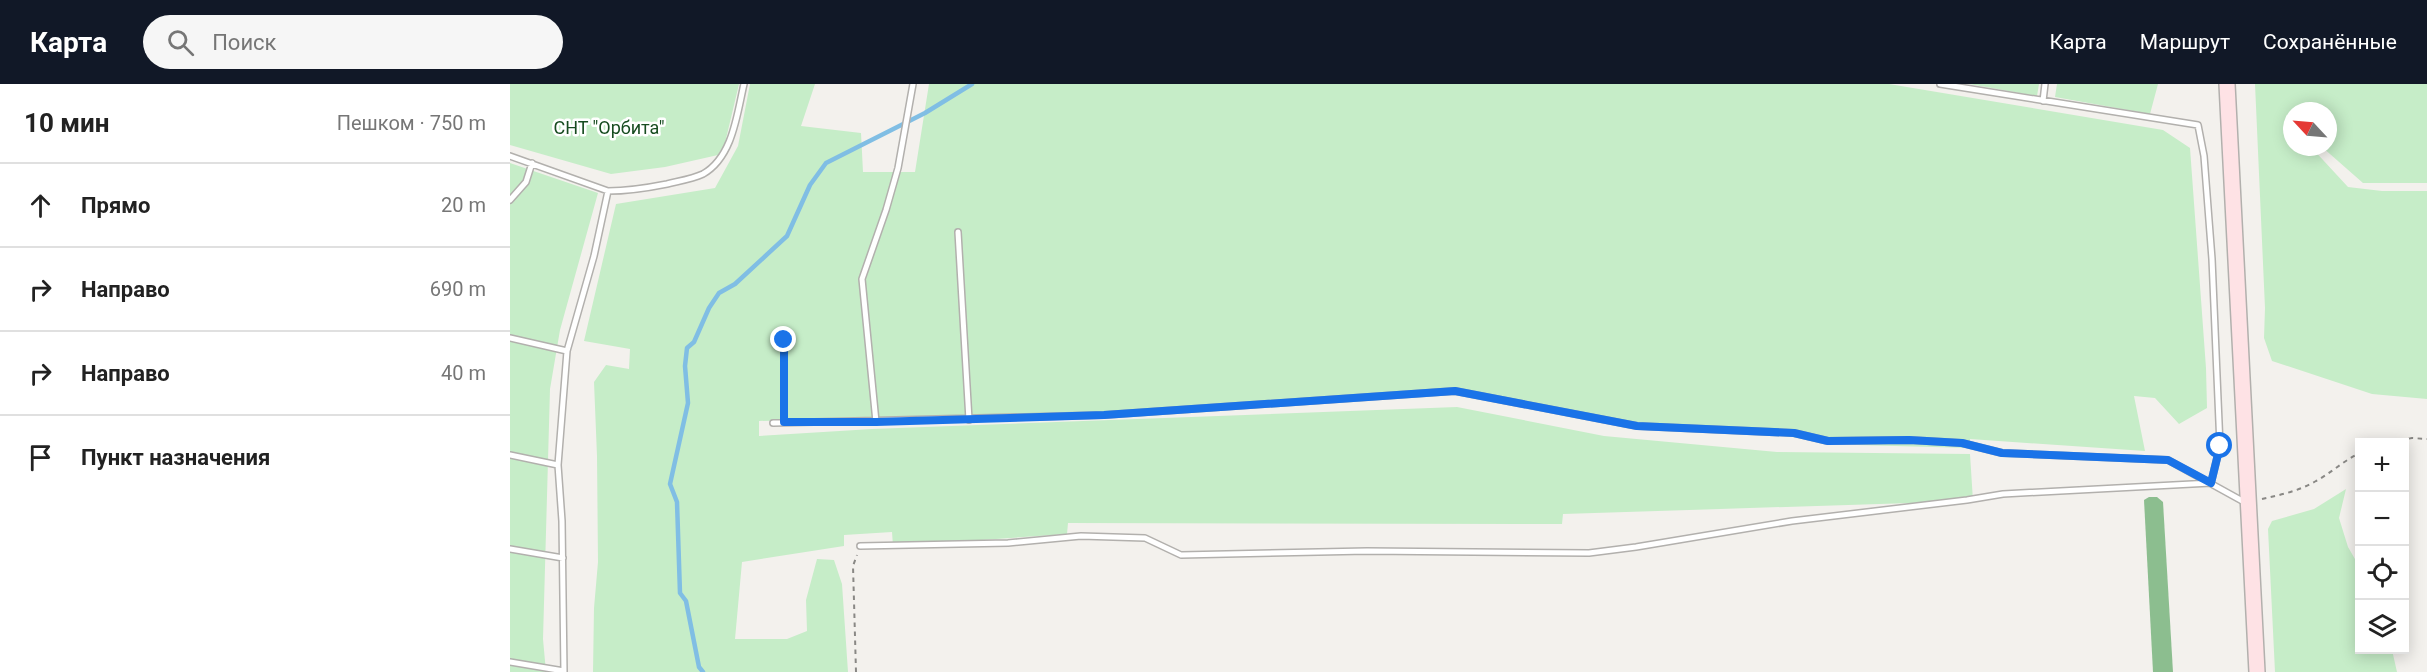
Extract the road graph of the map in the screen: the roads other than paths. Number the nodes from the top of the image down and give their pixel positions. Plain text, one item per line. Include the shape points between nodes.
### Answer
1 (744, 84) edge
2 (913, 84) edge
3 (1940, 84) edge
4 (2045, 84) edge
5 (2227, 84) edge
6 (2043, 101) junction
7 (510, 156) edge
8 (532, 163) junction
9 (608, 191) junction
10 (510, 200) edge
11 (958, 232) dead end
12 (510, 338) edge
13 (784, 340) dead end
14 (567, 351) junction
15 (969, 420) junction
16 (784, 422) junction
17 (876, 422) junction
18 (773, 423) dead end
19 (510, 455) edge
20 (558, 465) junction
21 (2211, 483) junction
22 (2248, 503) junction
23 (860, 546) road end
24 (510, 549) edge
25 (562, 558) junction
26 (510, 662) edge
27 (564, 671) edge
28 (2257, 672) edge

1 - 9 lane via 727,146 712,167 702,174 633,192
2 - 17 lane via 898,168 862,279
3 - 6 lane
4 - 6 lane
5 - 22 main road
6 - 21 lane via 2198,125 2212,259 2220,436
7 - 8 lane
8 - 9 lane
8 - 10 lane via 526,182
9 - 14 lane
11 - 15 lane
12 - 14 lane
13 - 16 lane
14 - 20 lane
15 - 17 lane
15 - 21 lane via 1104,415 1455,391 1637,426 1794,433 1828,441 1962,443 2002,453 2168,460
16 - 17 lane
16 - 18 lane
19 - 20 lane
20 - 25 lane
21 - 22 lane
21 - 23 lane via 2003,494 1588,553 1367,551 1181,555 1145,538 1081,536 1008,543
22 - 28 main road
24 - 25 lane
25 - 27 lane
26 - 27 lane

